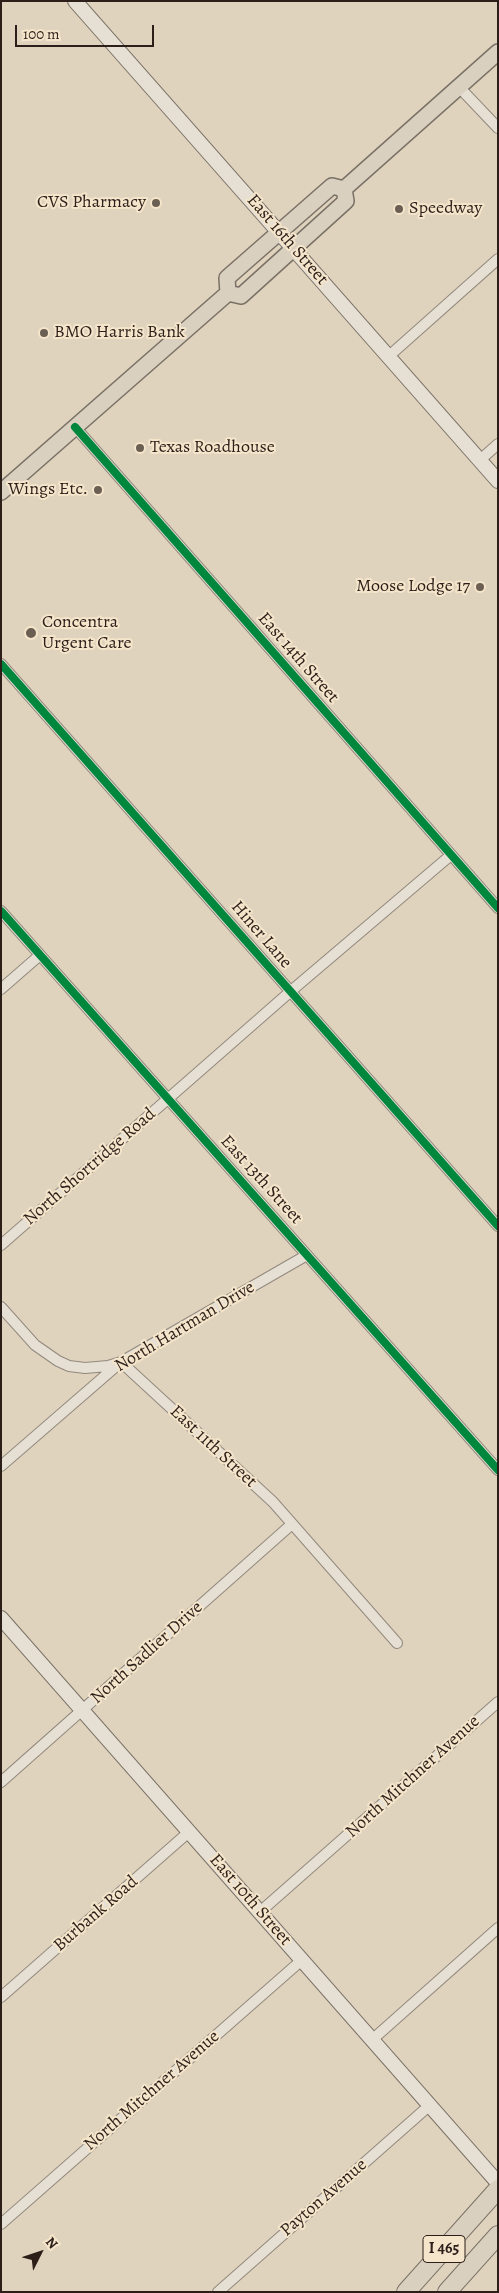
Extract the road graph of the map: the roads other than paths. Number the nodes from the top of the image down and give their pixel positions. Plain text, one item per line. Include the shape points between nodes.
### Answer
1 (74, 1) edge
2 (498, 52) edge
3 (459, 87) junction
4 (498, 128) edge
5 (344, 189) junction
6 (280, 232) junction
7 (294, 248) junction
8 (498, 259) edge
9 (228, 293) junction
10 (389, 356) junction
11 (75, 427) junction
12 (498, 444) edge
13 (480, 460) junction
14 (498, 481) edge
15 (1, 492) edge
16 (1, 664) edge
17 (451, 854) junction
18 (498, 908) edge
19 (1, 911) edge
20 (40, 955) junction
21 (1, 989) edge
22 (291, 991) junction
23 (168, 1098) junction
24 (498, 1226) edge
25 (1, 1245) edge
26 (308, 1255) junction
27 (1, 1307) edge
28 (121, 1362) junction
29 (1, 1466) edge
30 (498, 1470) edge
31 (292, 1524) junction
32 (1, 1618) edge
33 (397, 1643) dead end
34 (498, 1702) edge
35 (83, 1710) junction
36 (1, 1782) edge
37 (190, 1831) junction
38 (261, 1911) junction
39 (498, 1928) edge
40 (303, 1959) junction
41 (1, 1997) edge
42 (373, 2039) junction
43 (430, 2105) junction
44 (498, 2183) edge
45 (498, 2189) edge
46 (1, 2224) edge
47 (498, 2235) edge
48 (218, 2292) edge
49 (406, 2292) edge
50 (447, 2292) edge

1 - 6 main road, East 16th Street
2 - 3 main road
3 - 4 street
3 - 5 main road
5 - 6 main road via 332,186
5 - 7 main road via 346,201
6 - 7 main road, East 16th Street
6 - 9 main road via 227,278
7 - 9 main road via 242,296
7 - 10 main road, East 16th Street
8 - 10 street
9 - 11 main road
10 - 13 main road, East 16th Street
11 - 15 main road
11 - 17 street, East 14th Street
12 - 13 street
13 - 14 main road, East 16th Street
16 - 22 street, Hiner Lane
17 - 18 street, East 14th Street
17 - 22 street, North Shortridge Road
19 - 20 street, East 13th Street
20 - 21 street
20 - 23 street, East 13th Street
22 - 23 street, North Shortridge Road
22 - 24 street, Hiner Lane
23 - 25 street, North Shortridge Road
23 - 26 street, East 13th Street
26 - 28 street, North Hartman Drive
26 - 30 street, East 13th Street
27 - 28 street via 35,1345 58,1361 85,1368
28 - 29 street, North Hartman Drive
28 - 31 street, East 11th Street
31 - 33 street, East 11th Street
31 - 35 street, North Sadlier Drive
32 - 35 main road, East 10th Street
34 - 38 street, North Mitchner Avenue
35 - 36 street, North Sadlier Drive
35 - 37 main road, East 10th Street
37 - 38 main road, East 10th Street
37 - 41 street, Burbank Road
38 - 40 main road, East 10th Street
39 - 42 street
40 - 42 main road, East 10th Street
40 - 46 street, North Mitchner Avenue
42 - 43 main road, East 10th Street
43 - 44 main road, East 10th Street
43 - 48 street, Payton Avenue
45 - 49 highway, I 465
47 - 50 highway, I 465

